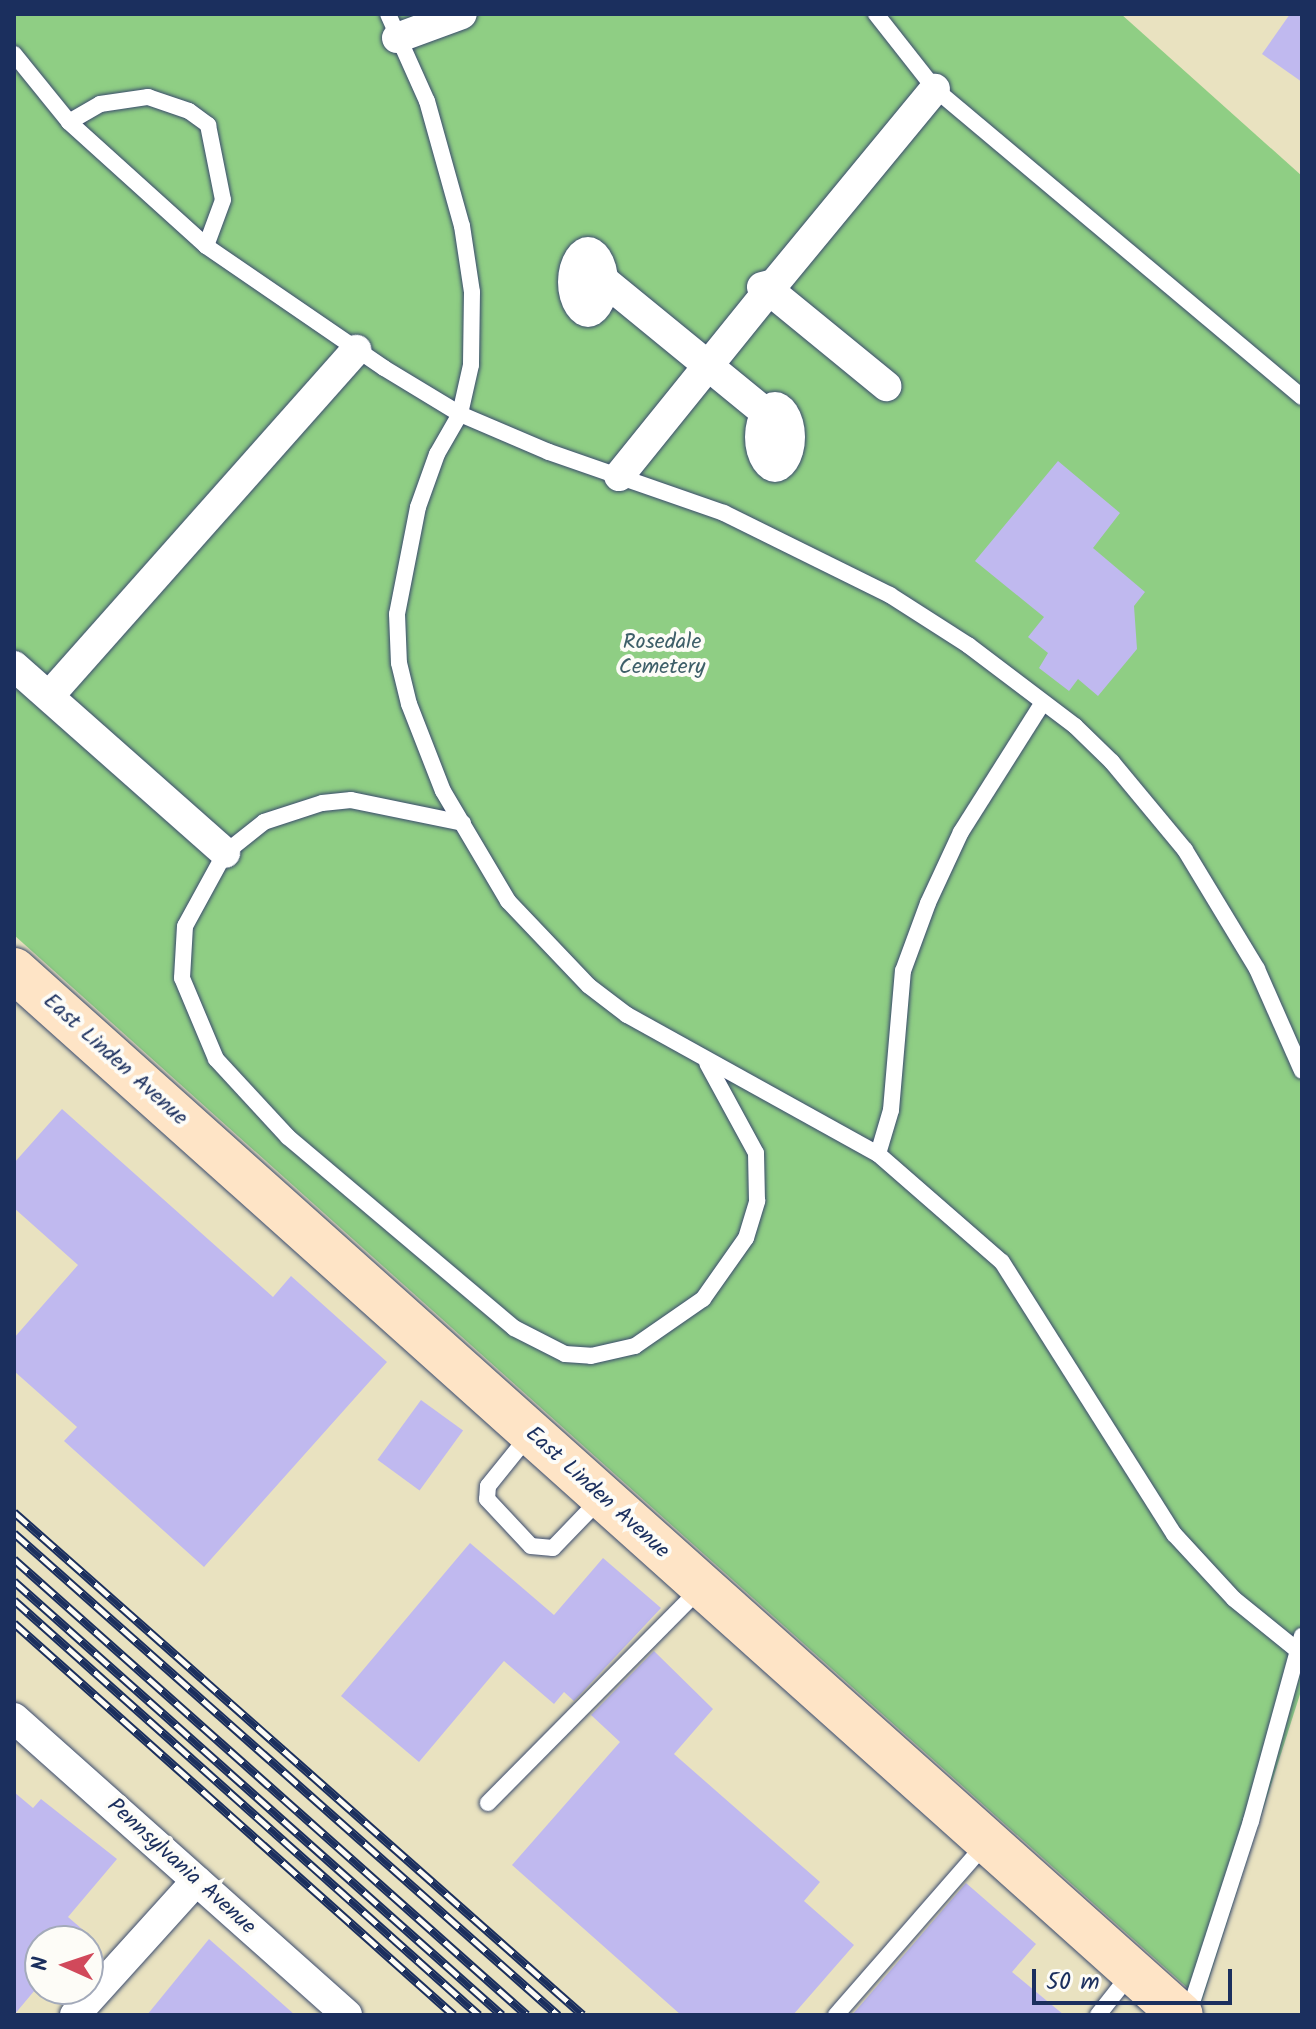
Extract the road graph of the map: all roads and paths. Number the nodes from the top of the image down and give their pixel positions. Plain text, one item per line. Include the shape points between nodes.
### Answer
1 (462, 14) edge
2 (876, 14) edge
3 (392, 26) edge
4 (14, 54) edge
5 (935, 89) junction
6 (69, 122) junction
7 (206, 246) junction
8 (596, 274) dead end
9 (771, 291) junction
10 (356, 350) junction
11 (708, 365) junction
12 (886, 386) dead end
13 (1302, 397) edge
14 (762, 410) dead end
15 (460, 414) junction
16 (619, 476) junction
17 (14, 666) edge
18 (49, 696) junction
19 (1042, 704) junction
20 (463, 823) junction
21 (225, 853) junction
22 (14, 970) edge
23 (705, 1059) junction
24 (1302, 1071) edge
25 (878, 1154) junction
26 (531, 1433) junction
27 (602, 1497) junction
28 (702, 1587) junction
29 (1300, 1647) edge
30 (14, 1718) edge
31 (488, 1803) dead end
32 (987, 1842) junction
33 (196, 1881) junction
34 (1132, 1972) junction
35 (75, 2015) edge
36 (347, 2015) edge
37 (836, 2015) edge
38 (1098, 2015) edge
39 (1181, 2015) edge
40 (1188, 2015) edge

1 - 3 street
2 - 5 lane
3 - 15 lane via 427,101 462,226 472,292 471,365
4 - 6 lane
5 - 9 street
5 - 13 lane
6 - 7 lane
6 - 7 lane via 100,104 148,97 189,111 208,125 223,200
7 - 10 lane
8 - 11 street
9 - 11 street
9 - 12 street
10 - 15 lane
10 - 18 street
11 - 14 street
11 - 16 street
15 - 16 lane
15 - 20 lane via 437,454 418,507 397,614 399,663 409,704 443,791
16 - 19 lane via 724,513 890,595 968,645
17 - 18 street
18 - 21 street
19 - 24 lane via 1112,762 1185,850 1257,969
19 - 25 lane via 961,832 903,971 891,1110
20 - 21 lane via 351,800 322,803 264,822
20 - 23 lane via 508,901 538,938 627,1015
21 - 23 lane via 185,926 182,978 216,1059 288,1137 514,1328 565,1354 591,1356 635,1346 703,1299 746,1238 757,1201 756,1153
22 - 26 street, East Linden Avenue
23 - 25 lane
25 - 29 lane via 1002,1262 1174,1534 1234,1599
26 - 27 street, East Linden Avenue
26 - 27 lane via 488,1486 487,1499 531,1546 553,1548
27 - 28 street, East Linden Avenue
28 - 31 lane
28 - 32 street, East Linden Avenue
29 - 40 lane
30 - 33 street, Pennsylvania Avenue
32 - 34 street, East Linden Avenue
32 - 37 lane
33 - 35 street
33 - 36 street, Pennsylvania Avenue
34 - 38 lane
34 - 39 street, East Linden Avenue

